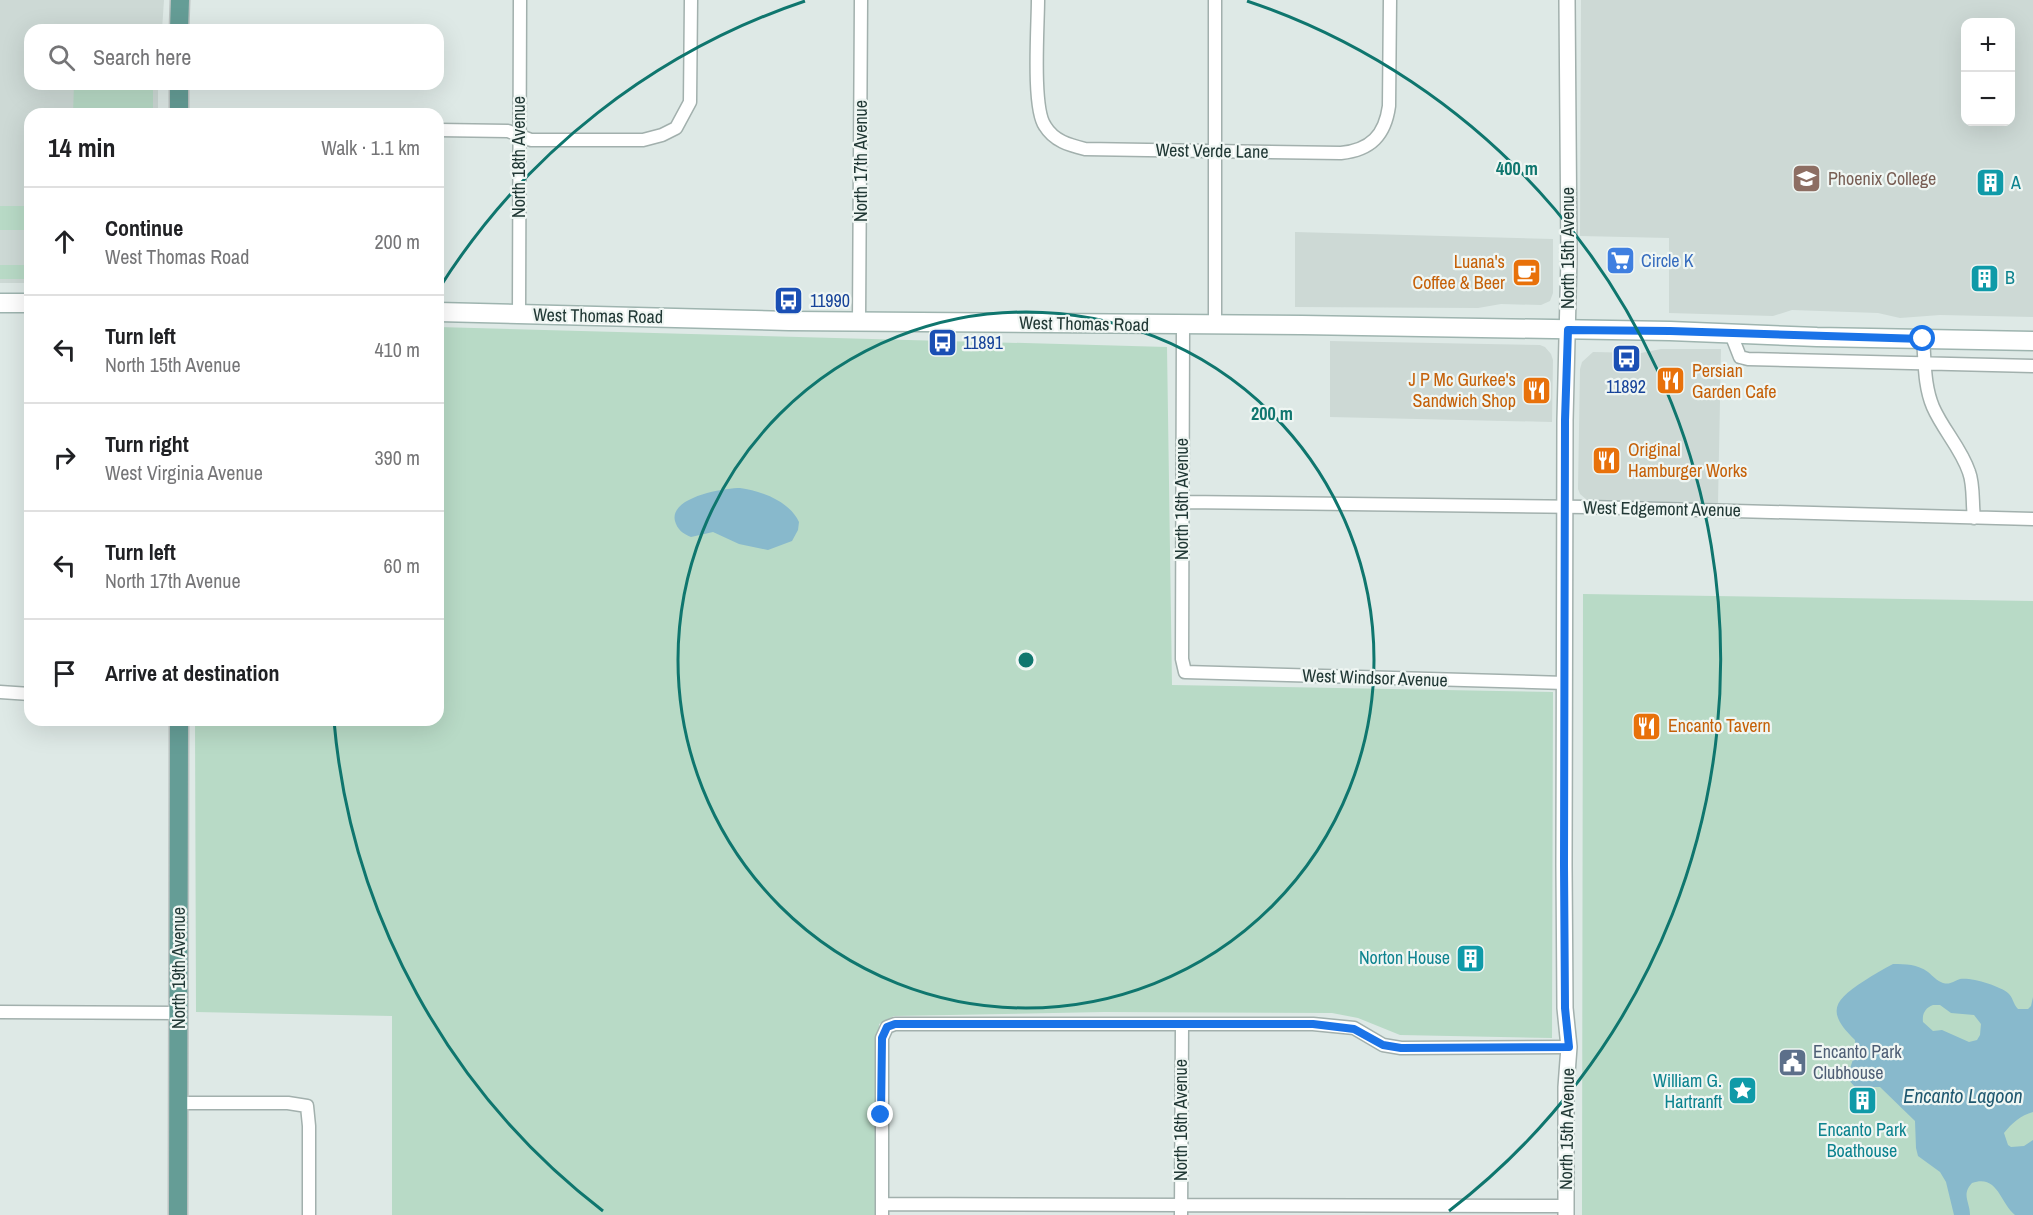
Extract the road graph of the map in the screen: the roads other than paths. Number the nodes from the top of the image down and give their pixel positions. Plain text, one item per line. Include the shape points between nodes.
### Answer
1 (180, 0) edge
2 (520, 0) edge
3 (691, 0) edge
4 (861, 0) edge
5 (1038, 0) edge
6 (1215, 0) edge
7 (1390, 0) edge
8 (1567, 0) edge
9 (179, 24) edge
10 (179, 90) edge
11 (179, 108) edge
12 (444, 130) edge
13 (519, 135) junction
14 (1213, 151) junction
15 (0, 303) edge
16 (24, 303) edge
17 (444, 312) edge
18 (519, 314) junction
19 (859, 322) junction
20 (1183, 325) junction
21 (1215, 325) junction
22 (1568, 330) junction
23 (1731, 334) junction
24 (1923, 339) junction
25 (2033, 341) edge
26 (1924, 364) junction
27 (2033, 366) edge
28 (1183, 502) junction
29 (1565, 507) junction
30 (1974, 518) junction
31 (2033, 519) edge
32 (1185, 672) joint
33 (1565, 683) junction
34 (0, 692) edge
35 (24, 694) edge
36 (179, 726) edge
37 (0, 1012) edge
38 (179, 1013) junction
39 (1182, 1025) junction
40 (1569, 1047) junction
41 (178, 1102) junction
42 (882, 1209) edge
43 (1181, 1210) edge
44 (1566, 1210) edge
45 (178, 1215) edge
46 (309, 1215) edge

1 - 9 main road
2 - 13 street, North 18th Avenue
3 - 13 street via 690,102 676,128 643,140 531,140
4 - 19 street, North 17th Avenue
5 - 14 street, West Verde Lane via 1038,110 1055,138 1085,149
6 - 14 street
7 - 14 street, West Verde Lane via 1389,106 1381,132 1370,144 1341,153
8 - 22 street, North 15th Avenue
10 - 11 main road
12 - 13 street via 508,131
13 - 18 street, North 18th Avenue
14 - 21 street
15 - 16 main road
17 - 18 main road, West Thomas Road
18 - 19 main road, West Thomas Road
19 - 20 main road, West Thomas Road
20 - 21 main road, West Thomas Road
20 - 28 street, North 16th Avenue
21 - 22 main road, West Thomas Road
22 - 23 main road, West Thomas Road
22 - 29 street, North 15th Avenue
23 - 24 main road, West Thomas Road
23 - 26 street via 1740,357 1748,359
24 - 25 main road, West Thomas Road
24 - 26 street
26 - 27 street
26 - 30 street via 1932,406 1970,474
28 - 29 street, West Edgemont Avenue
28 - 32 street, North 16th Avenue
29 - 30 street, West Edgemont Avenue
29 - 33 street, North 15th Avenue
30 - 31 street, West Edgemont Avenue
32 - 33 street, West Windsor Avenue
33 - 40 street, North 15th Avenue via 1565,974
34 - 35 street
36 - 38 main road, North 19th Avenue
37 - 38 street
38 - 41 main road, North 19th Avenue
39 - 40 street via 1338,1026 1354,1029 1383,1045 1401,1048
39 - 42 street via 887,1027 882,1038
39 - 43 street, North 16th Avenue
40 - 44 street, North 15th Avenue
41 - 45 main road, North 19th Avenue
41 - 46 street via 307,1106
42 - 43 street
43 - 44 street

